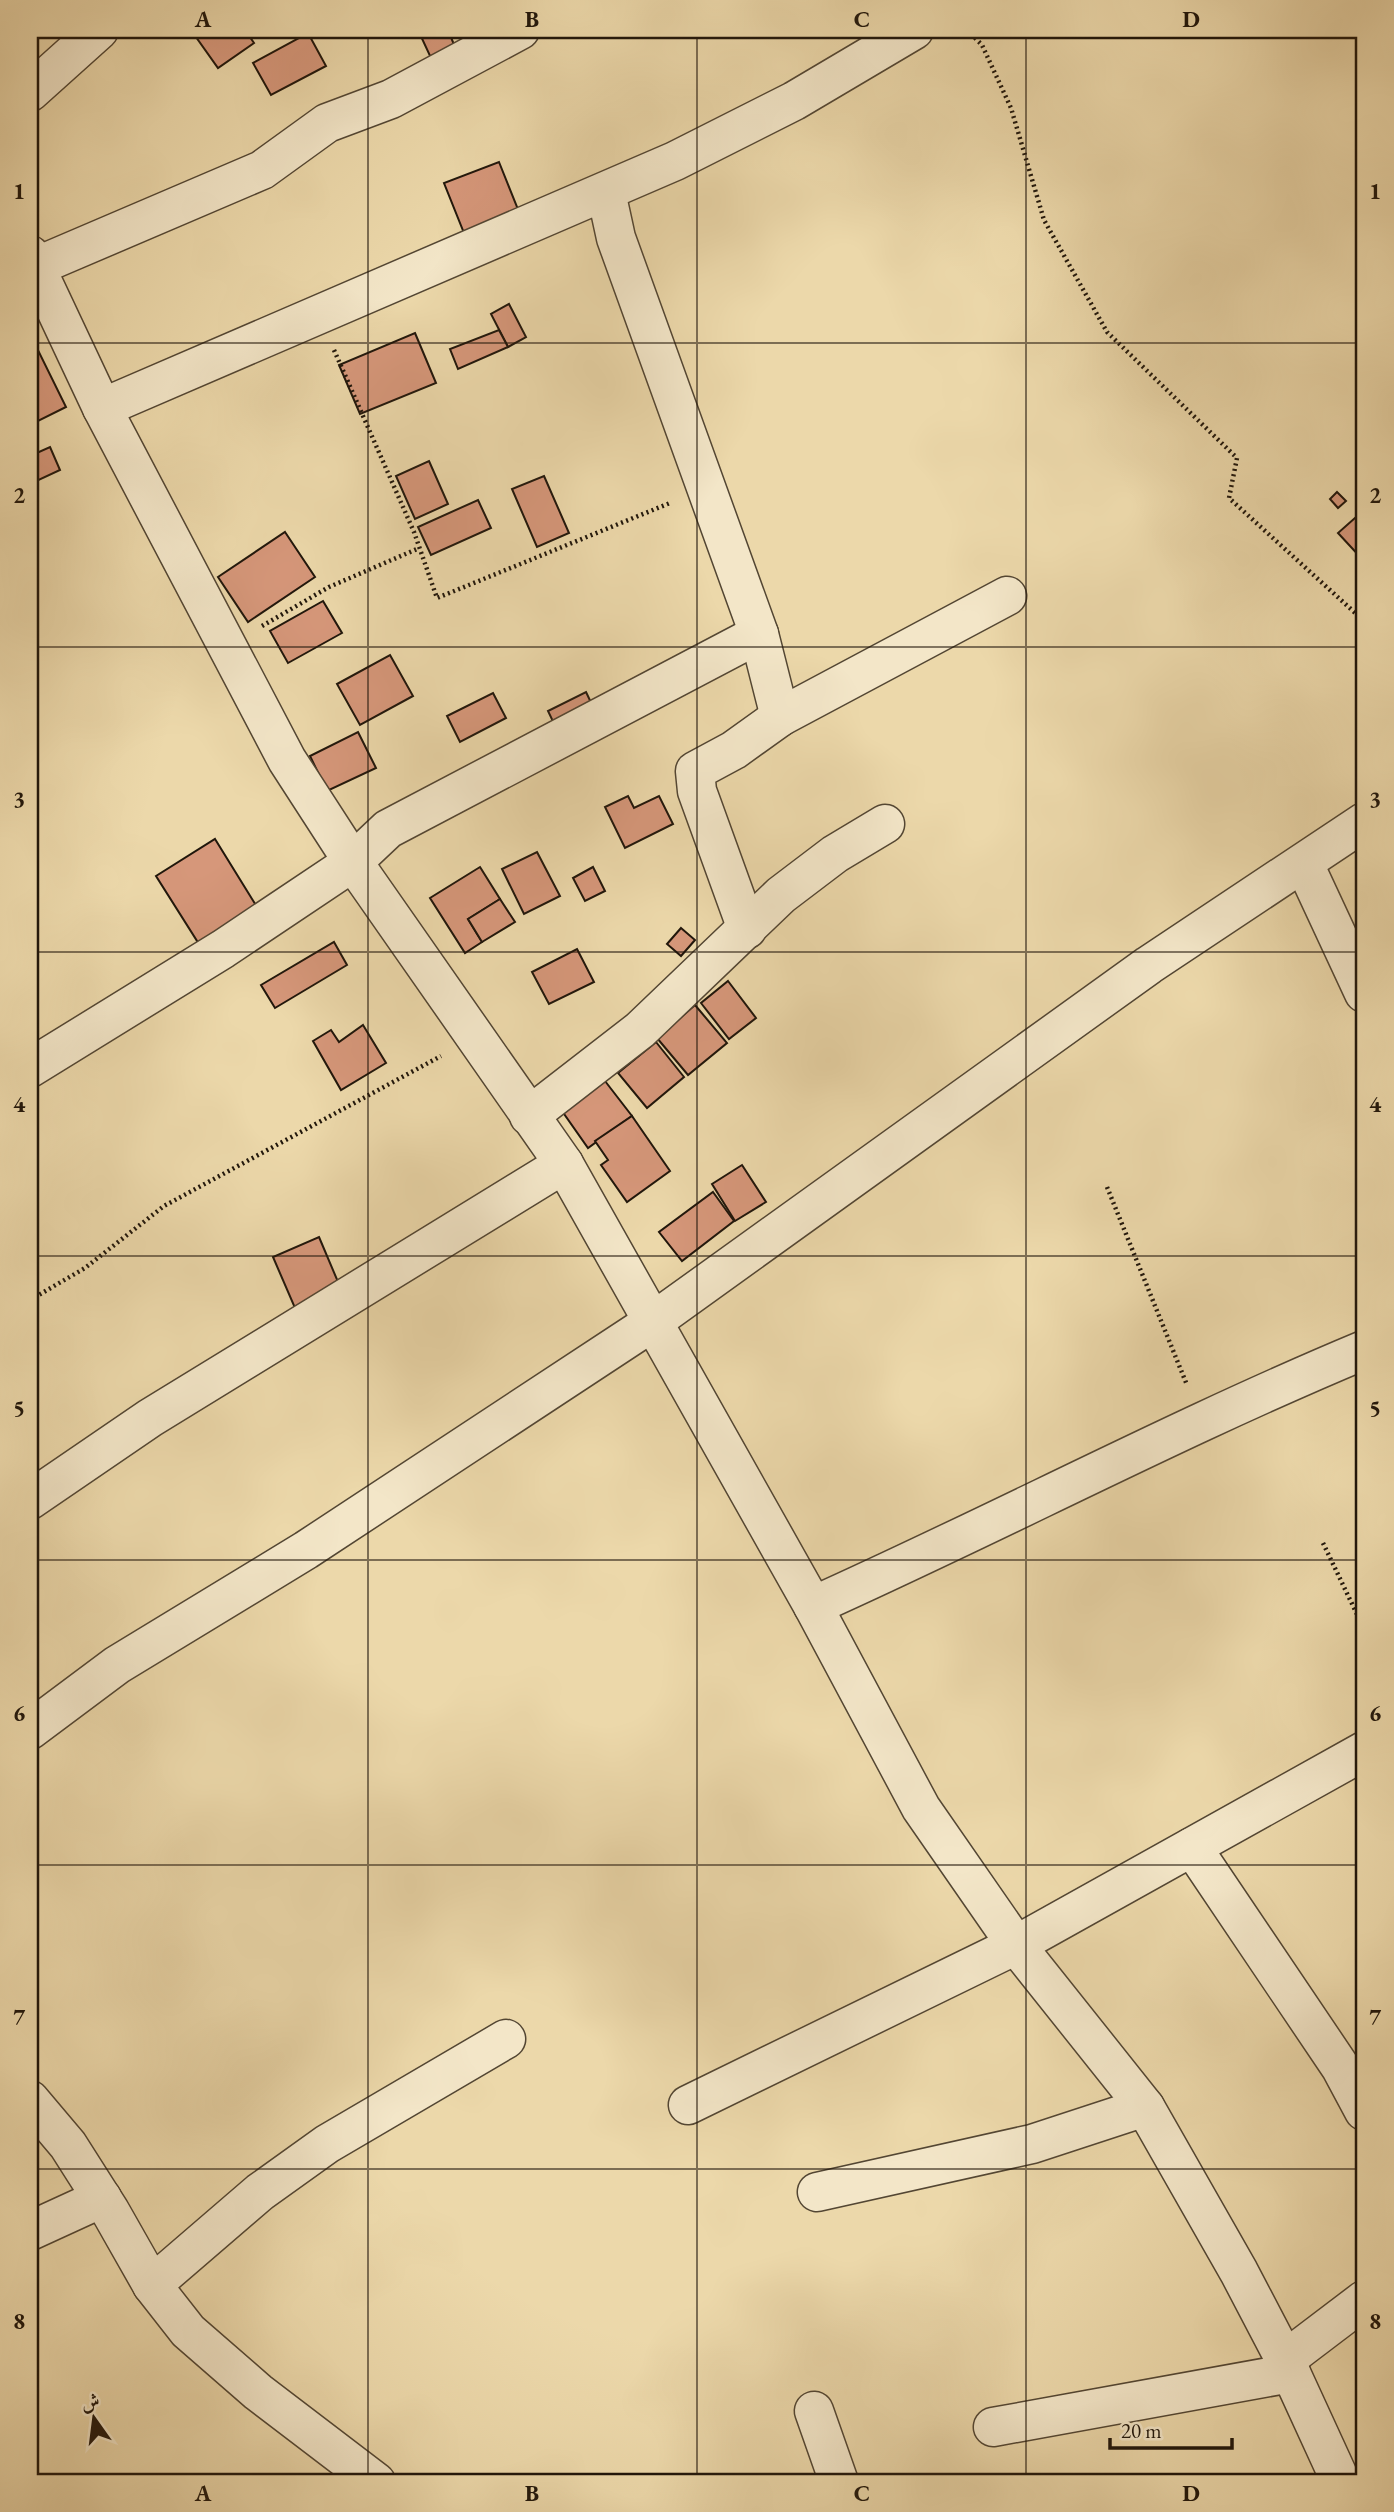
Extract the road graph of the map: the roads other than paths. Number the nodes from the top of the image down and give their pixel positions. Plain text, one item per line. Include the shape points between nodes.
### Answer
1 (99, 30) edge
2 (520, 30) edge
3 (914, 30) edge
4 (30, 92) edge
5 (606, 192) junction
6 (33, 261) edge
7 (102, 408) junction
8 (1007, 596) dead end
9 (760, 634) junction
10 (780, 717) junction
11 (1364, 822) edge
12 (885, 824) dead end
13 (353, 862) junction
14 (1304, 864) junction
15 (747, 929) junction
16 (1364, 993) edge
17 (30, 1068) edge
18 (529, 1116) junction
19 (564, 1164) junction
20 (651, 1323) junction
21 (1364, 1350) edge
22 (30, 1500) edge
23 (813, 1606) junction
24 (30, 1730) edge
25 (1364, 1751) edge
26 (1192, 1847) junction
27 (1016, 1945) junction
28 (506, 2039) dead end
29 (30, 2100) edge
30 (688, 2105) dead end
31 (1145, 2107) junction
32 (1364, 2111) edge
33 (817, 2192) dead end
34 (102, 2198) junction
35 (30, 2231) edge
36 (152, 2285) junction
37 (1364, 2300) edge
38 (1288, 2367) junction
39 (814, 2411) dead end
40 (993, 2427) dead end
41 (376, 2482) edge
42 (839, 2482) edge
43 (1341, 2482) edge

1 - 4 street
2 - 6 street via 391,99 327,122 262,170
3 - 5 street via 794,101
5 - 7 street
5 - 9 street via 616,238
6 - 7 street
7 - 13 street via 288,760
8 - 10 street
9 - 10 street
9 - 13 street via 387,829
10 - 15 street via 695,771 697,791
11 - 14 street
12 - 15 street via 811,871
13 - 17 street
13 - 18 street
14 - 16 street
14 - 20 street via 1149,965
15 - 18 street via 640,1030
18 - 19 street
19 - 20 street
19 - 22 street via 150,1418
20 - 23 street
20 - 24 street via 306,1550 117,1665
21 - 23 street
23 - 27 street via 921,1808
25 - 26 street
26 - 27 street
26 - 32 street via 1341,2068
27 - 30 street
27 - 31 street
28 - 36 street via 327,2144 260,2192
29 - 34 street via 68,2145
31 - 33 street via 1032,2144
31 - 38 street
34 - 35 street
34 - 36 street
36 - 41 street via 188,2331 258,2392
37 - 38 street
38 - 40 street
38 - 43 street
39 - 42 street

